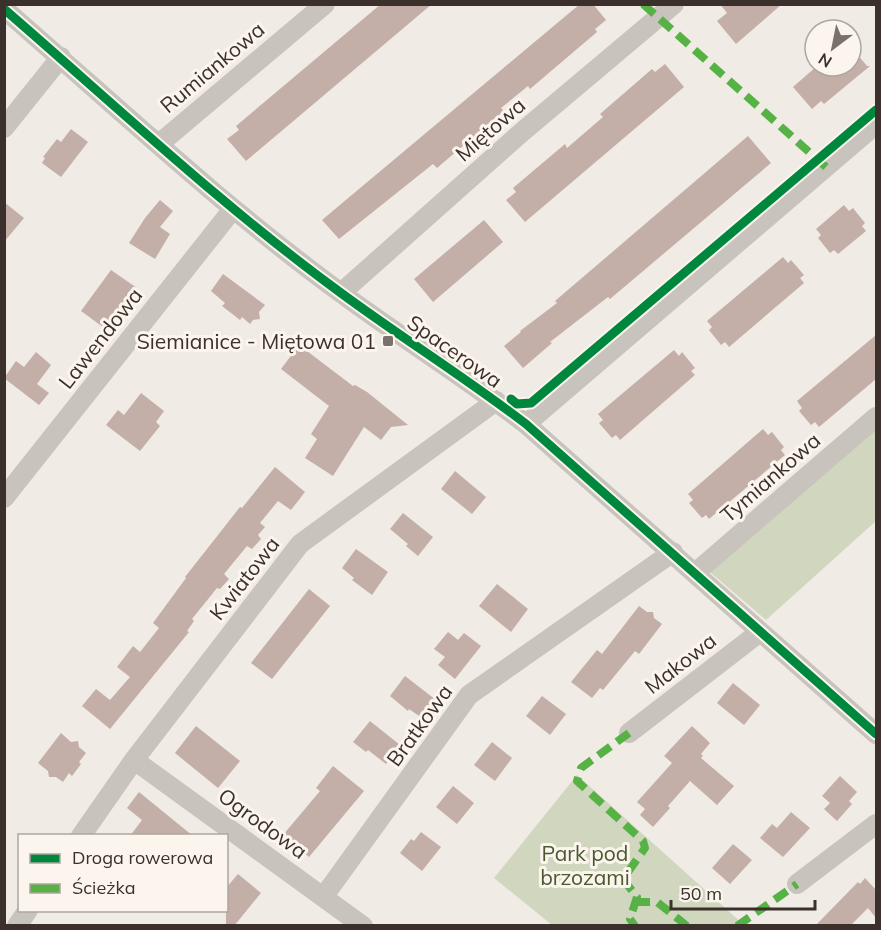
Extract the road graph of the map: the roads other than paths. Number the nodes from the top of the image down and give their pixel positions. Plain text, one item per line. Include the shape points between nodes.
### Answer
1 (325, 4) edge
2 (674, 4) edge
3 (4, 9) edge
4 (61, 57) junction
5 (876, 124) edge
6 (4, 128) edge
7 (159, 144) junction
8 (233, 209) junction
9 (340, 293) junction
10 (496, 401) junction
11 (876, 417) edge
12 (526, 424) junction
13 (4, 498) edge
14 (673, 552) junction
15 (695, 573) junction
16 (760, 632) junction
17 (629, 733) dead end
18 (876, 734) edge
19 (134, 760) junction
20 (876, 824) edge
21 (82, 834) edge
22 (796, 884) dead end
23 (324, 896) junction
24 (27, 912) edge
25 (17, 926) edge
26 (363, 926) edge

1 - 7 street, Rumiankowa
2 - 9 street, Miętowa
3 - 4 street, Spacerowa
4 - 6 street
4 - 7 street, Spacerowa
5 - 12 street
7 - 8 street, Spacerowa
8 - 9 street, Spacerowa
8 - 13 street, Lawendowa
9 - 10 street, Spacerowa
10 - 12 street, Spacerowa
10 - 19 street, Kwiatowa via 300,544
11 - 15 street, Tymiankowa
12 - 14 street, Spacerowa
14 - 15 street, Spacerowa
14 - 23 street, Bratkowa via 470,695
15 - 16 street, Spacerowa
16 - 17 street, Makowa
16 - 18 street, Spacerowa
19 - 21 street, Kwiatowa
19 - 23 street, Ogrodowa
20 - 22 street
23 - 26 street, Ogrodowa
24 - 25 street

